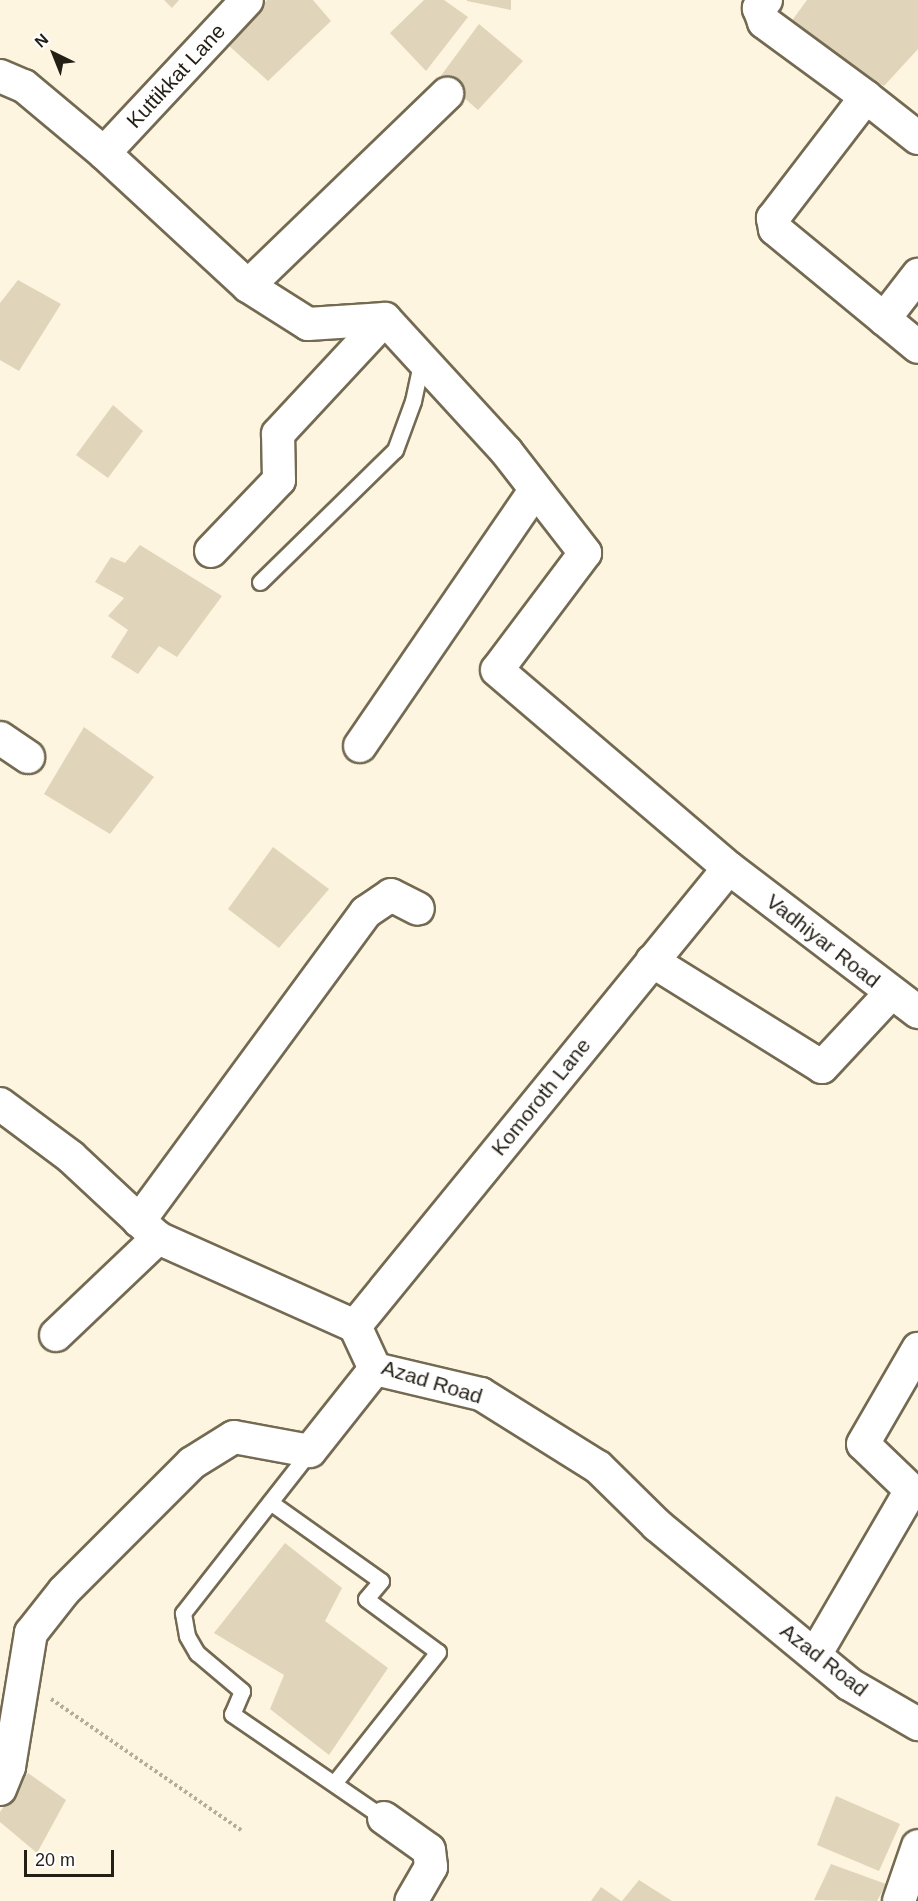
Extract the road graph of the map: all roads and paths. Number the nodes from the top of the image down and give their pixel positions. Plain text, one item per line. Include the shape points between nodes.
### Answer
1 (247, 0) edge
2 (766, 0) edge
3 (0, 76) edge
4 (447, 94) dead end
5 (866, 97) junction
6 (912, 123) edge
7 (104, 153) junction
8 (918, 275) edge
9 (248, 286) junction
10 (385, 319) junction
11 (884, 319) junction
12 (918, 347) edge
13 (422, 359) junction
14 (535, 490) junction
15 (210, 551) dead end
16 (260, 582) dead end
17 (0, 738) edge
18 (360, 746) dead end
19 (28, 757) dead end
20 (729, 868) junction
21 (418, 909) dead end
22 (652, 961) junction
23 (891, 993) junction
24 (918, 1012) edge
25 (0, 1104) edge
26 (149, 1230) junction
27 (355, 1326) junction
28 (56, 1335) dead end
29 (918, 1349) edge
30 (375, 1368) junction
31 (310, 1451) junction
32 (270, 1502) junction
33 (815, 1656) junction
34 (23, 1680) junction
35 (918, 1724) edge
36 (335, 1782) junction
37 (0, 1789) edge
38 (384, 1818) joint
39 (241, 1830) dead end
40 (918, 1846) edge
41 (411, 1901) edge
42 (898, 1901) edge

1 - 7 street, Kuttikkat Lane
2 - 5 street via 759,8 764,22
3 - 7 street via 24,86
4 - 9 street
5 - 6 street
5 - 11 street via 772,218 775,229
7 - 9 street
8 - 11 street
9 - 10 street via 308,324
10 - 13 street
10 - 15 street via 278,434 279,480
11 - 12 street
13 - 14 street
13 - 16 lane via 413,401 395,450
14 - 18 street
14 - 20 street, Vadhiyar Road via 585,553 497,670
17 - 19 street
20 - 22 street, Komoroth Lane
20 - 23 street, Vadhiyar Road
21 - 26 street via 391,895 366,912
22 - 23 street via 822,1066
22 - 27 street, Komoroth Lane
23 - 24 street, Vadhiyar Road
25 - 26 street via 71,1157
26 - 27 street
26 - 28 street
27 - 30 street, Azad Road
29 - 33 street via 863,1444 911,1490
30 - 31 street
30 - 33 street, Azad Road via 481,1394 598,1467 657,1525
31 - 32 lane
31 - 34 street via 234,1437 192,1463 57,1600 31,1634
32 - 36 lane via 183,1613 187,1636 197,1653 242,1691 232,1714
32 - 36 lane via 381,1581 366,1599 438,1652
33 - 35 street, Azad Road via 849,1684
34 - 37 street via 9,1767
34 - 39 path
36 - 38 lane
38 - 41 street via 429,1850 431,1867
40 - 42 street

